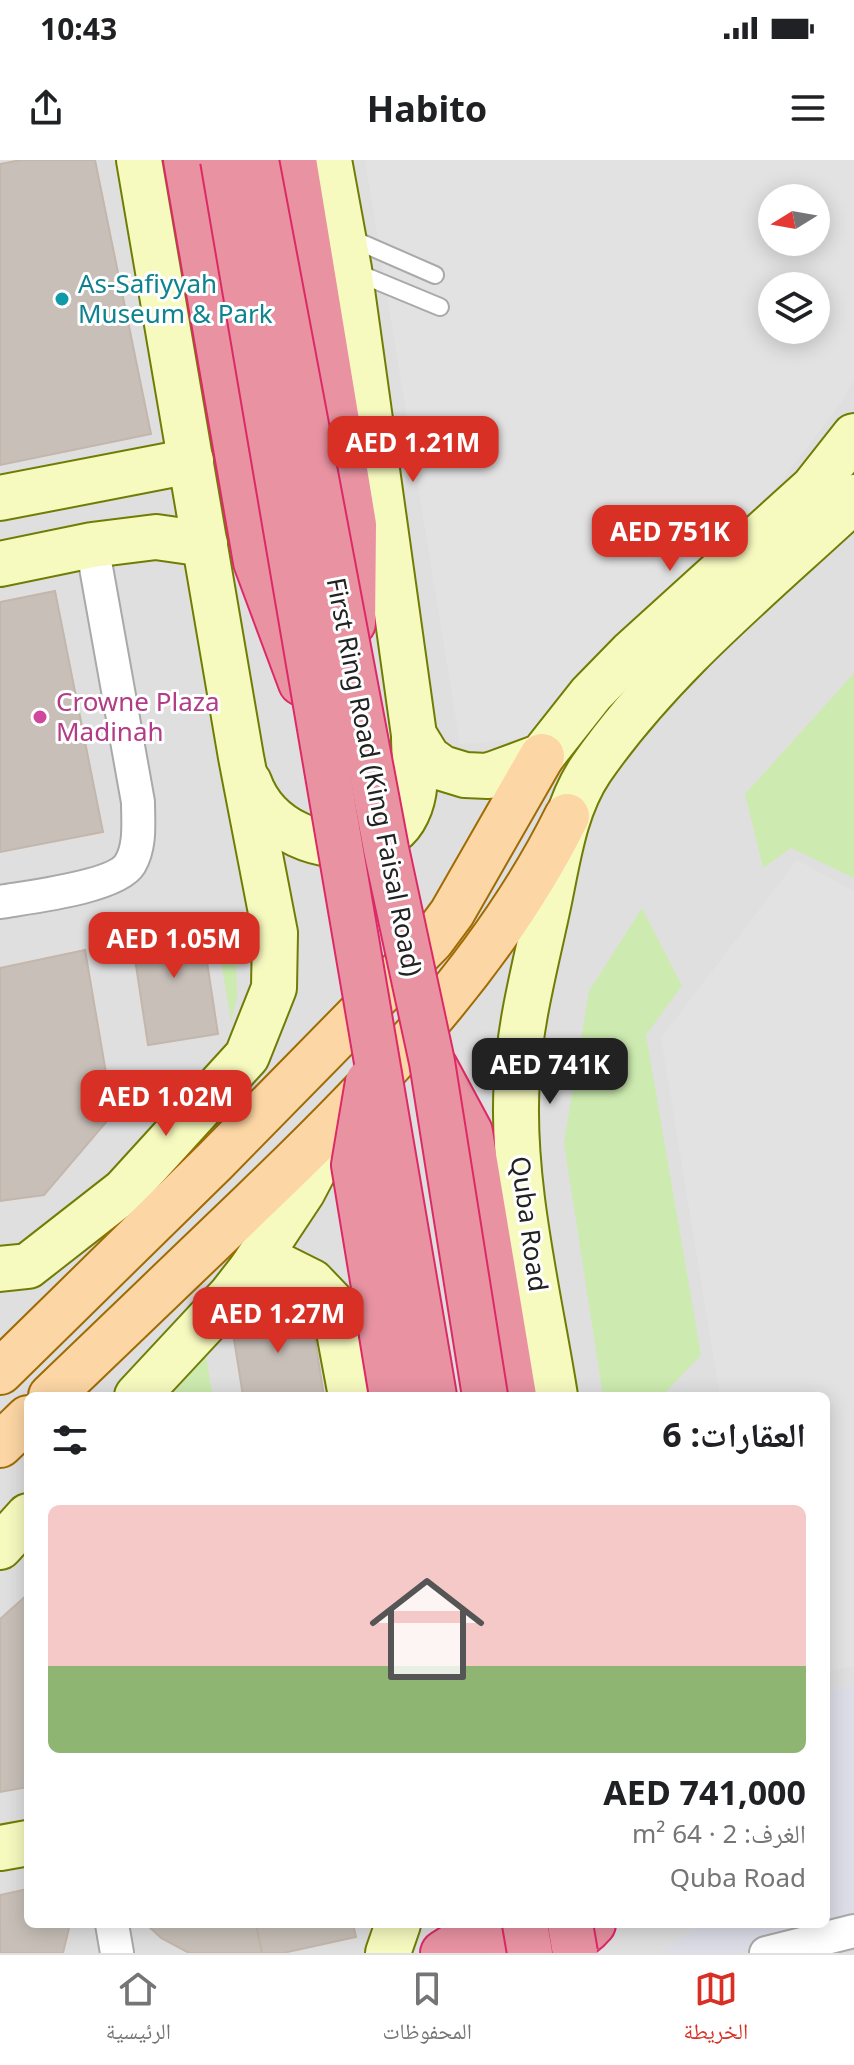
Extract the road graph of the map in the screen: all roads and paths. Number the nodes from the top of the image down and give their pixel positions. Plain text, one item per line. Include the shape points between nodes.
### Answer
1 (139, 160) edge
2 (186, 160) edge
3 (223, 160) edge
4 (256, 160) edge
5 (294, 160) edge
6 (329, 160) edge
7 (346, 252) junction
8 (435, 275) dead end
9 (440, 307) dead end
10 (854, 436) edge
11 (191, 461) junction
12 (854, 497) edge
13 (0, 498) edge
14 (205, 544) junction
15 (92, 545) junction
16 (0, 564) edge
17 (353, 673) junction
18 (320, 734) junction
19 (414, 735) junction
20 (542, 756) junction
21 (241, 757) junction
22 (567, 816) junction
23 (0, 902) edge
24 (373, 1048) junction
25 (247, 1056) junction
26 (432, 1062) junction
27 (341, 1117) junction
28 (224, 1151) junction
29 (133, 1181) junction
30 (252, 1268) junction
31 (0, 1269) edge
32 (0, 1372) edge
33 (55, 1392) edge
34 (141, 1392) edge
35 (350, 1392) edge
36 (391, 1392) edge
37 (433, 1392) edge
38 (484, 1392) edge
39 (513, 1392) edge
40 (554, 1392) edge
41 (24, 1422) edge
42 (0, 1445) edge
43 (24, 1520) edge
44 (0, 1547) edge
45 (24, 1844) edge
46 (0, 1848) edge
47 (113, 1928) edge
48 (397, 1928) edge
49 (526, 1928) edge
50 (571, 1928) edge
51 (589, 1928) edge
52 (854, 1931) edge
53 (467, 1936) edge
54 (117, 1953) edge
55 (388, 1953) edge
56 (530, 1953) edge
57 (575, 1953) edge
58 (766, 1953) edge

1 - 11 main road
2 - 18 highway, bridge via 256,562
3 - 18 highway, First Ring Road (King Faisal Road), bridge
4 - 17 highway, First Ring Road (King Faisal Road), bridge
5 - 17 highway, bridge via 354,525
6 - 7 main road
7 - 8 lane
7 - 9 lane
7 - 19 main road
10 - 20 main road via 813,488 591,694
11 - 13 main road
11 - 14 main road
12 - 22 main road, Quba Road via 686,655 590,772
14 - 15 main road via 156,537
14 - 21 main road
15 - 16 main road
15 - 23 street via 138,802 138,843 130,866 109,881
17 - 26 highway, First Ring Road (King Faisal Road), bridge
18 - 24 highway, First Ring Road (King Faisal Road), bridge
19 - 20 main road via 428,758 465,775 488,776
19 - 21 main road via 415,792 407,814 384,838 354,846 322,844 293,833 268,813 250,787
20 - 28 main road via 432,940
21 - 25 main road via 275,933 274,988
22 - 27 main road via 541,868 463,980
22 - 40 main road, Quba Road via 517,1077 521,1184
24 - 36 highway, bridge via 354,1165
24 - 37 highway, First Ring Road (King Faisal Road), bridge
25 - 28 main road
25 - 29 main road
26 - 38 highway, First Ring Road (King Faisal Road), bridge
26 - 39 highway via 470,1132
27 - 30 main road via 303,1191
27 - 33 main road
28 - 29 main road
28 - 32 main road
29 - 31 main road via 28,1266
30 - 34 main road
30 - 35 main road via 282,1267 312,1282 334,1305
41 - 42 main road
43 - 44 main road
45 - 46 main road
47 - 54 street
48 - 55 main road
49 - 56 highway, bridge
50 - 57 highway, bridge
51 - 53 highway via 568,1943 531,1949
52 - 58 street

